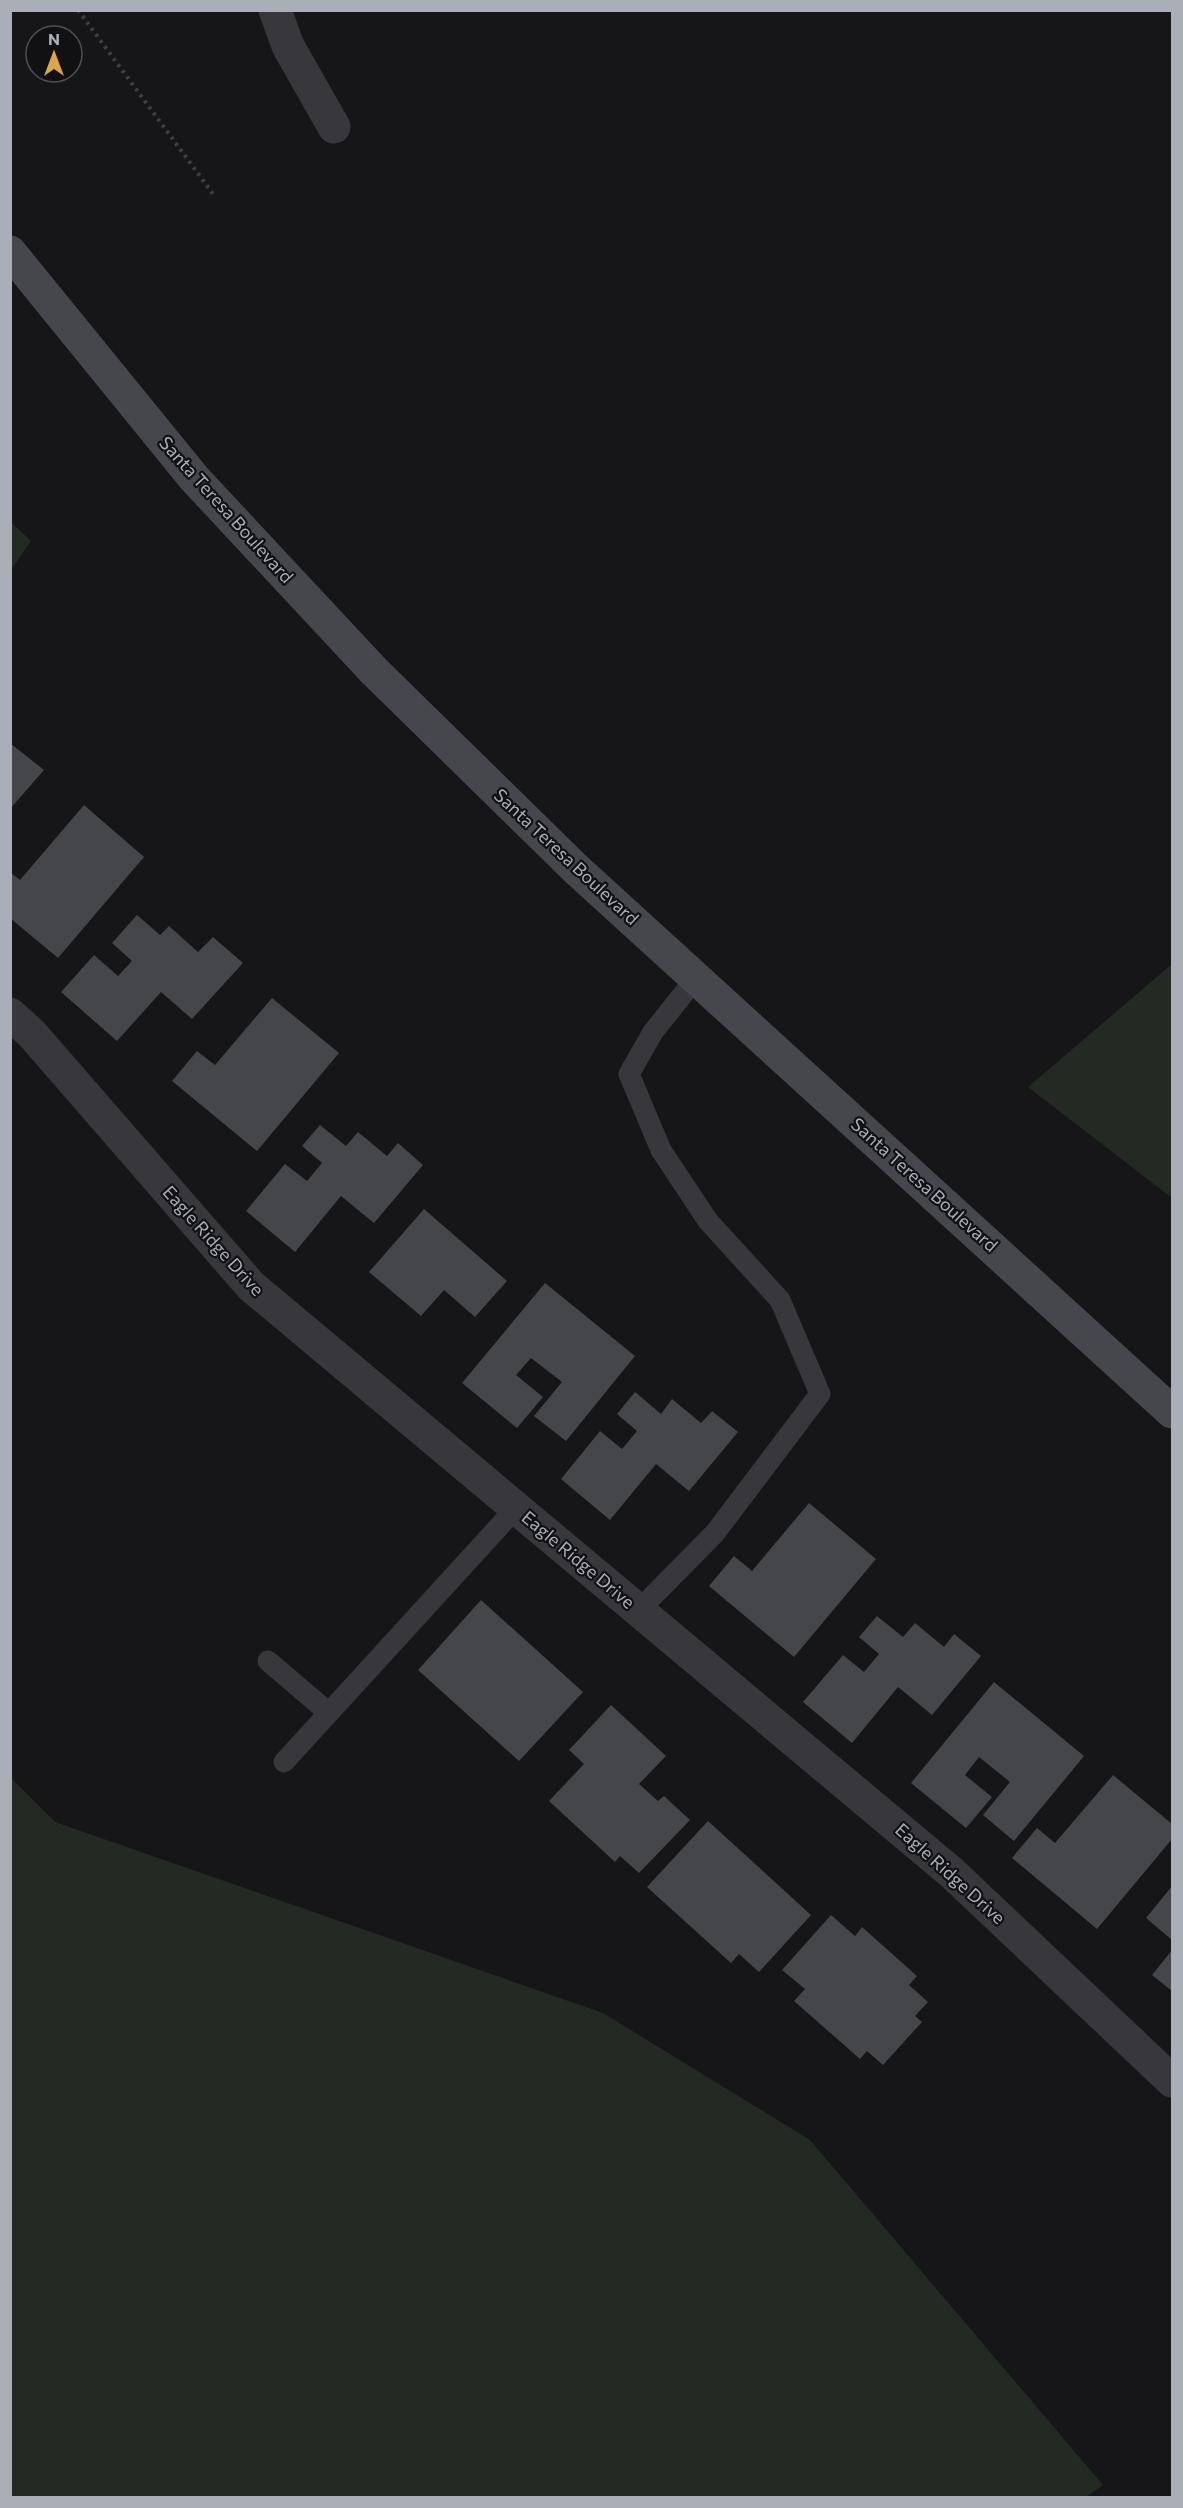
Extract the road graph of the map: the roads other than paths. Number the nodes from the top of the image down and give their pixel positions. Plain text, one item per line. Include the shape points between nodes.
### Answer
1 (275, 10) edge
2 (334, 127) dead end
3 (10, 252) edge
4 (696, 978) junction
5 (10, 1014) edge
6 (1173, 1412) edge
7 (516, 1508) junction
8 (639, 1610) junction
9 (268, 1661) dead end
10 (329, 1713) junction
11 (284, 1762) dead end
12 (1173, 2081) edge

1 - 2 street via 288,46
3 - 4 main road, Santa Teresa Boulevard via 194,478 374,671 576,869
4 - 6 main road, Santa Teresa Boulevard
4 - 8 lane via 653,1032 629,1074 661,1150 708,1221 780,1300 820,1394 715,1533
5 - 7 street, Eagle Ridge Drive via 32,1034 251,1286
7 - 8 street, Eagle Ridge Drive
7 - 10 lane
8 - 12 street, Eagle Ridge Drive via 952,1873
9 - 10 lane
10 - 11 lane

